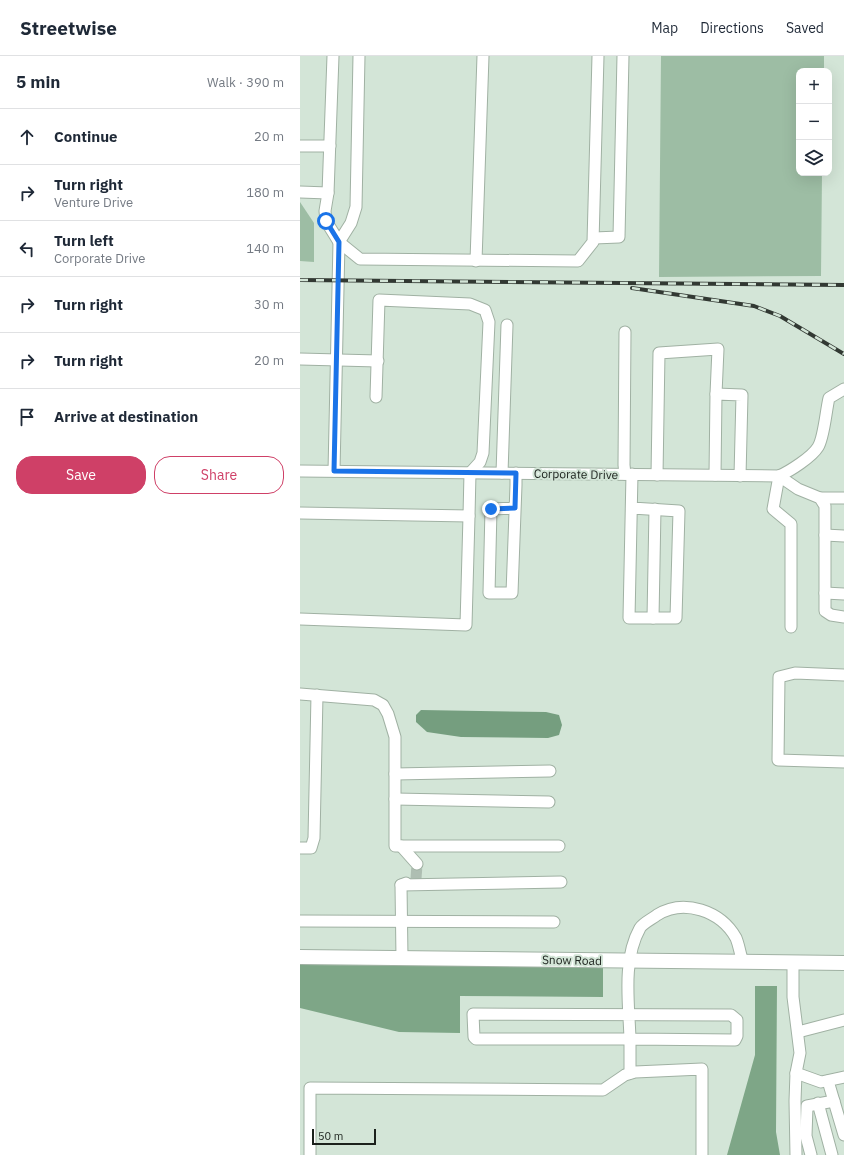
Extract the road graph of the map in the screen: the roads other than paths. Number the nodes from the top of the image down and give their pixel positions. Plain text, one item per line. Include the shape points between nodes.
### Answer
1 (333, 56) edge
2 (359, 56) edge
3 (483, 56) edge
4 (598, 56) edge
5 (623, 56) edge
6 (300, 146) edge
7 (330, 146) junction
8 (300, 192) edge
9 (328, 193) junction
10 (594, 238) junction
11 (339, 242) junction
12 (476, 261) junction
13 (507, 325) dead end
14 (625, 332) dead end
15 (300, 360) edge
16 (337, 360) junction
17 (378, 361) junction
18 (844, 390) edge
19 (716, 394) junction
20 (376, 397) dead end
21 (300, 471) edge
22 (334, 471) junction
23 (470, 473) junction
24 (502, 473) junction
25 (516, 473) junction
26 (629, 474) junction
27 (657, 475) junction
28 (715, 475) junction
29 (740, 476) junction
30 (779, 476) junction
31 (820, 498) junction
32 (844, 498) edge
33 (515, 508) junction
34 (632, 508) junction
35 (655, 509) junction
36 (300, 513) edge
37 (469, 516) junction
38 (825, 535) junction
39 (844, 536) edge
40 (825, 593) junction
41 (844, 594) edge
42 (844, 617) edge
43 (300, 618) edge
44 (653, 618) junction
45 (791, 627) dead end
46 (844, 674) edge
47 (300, 694) edge
48 (317, 695) junction
49 (844, 762) edge
50 (550, 771) dead end
51 (395, 774) junction
52 (395, 799) junction
53 (549, 802) dead end
54 (401, 846) junction
55 (559, 846) dead end
56 (300, 848) edge
57 (417, 864) dead end
58 (416, 879) dead end
59 (561, 882) dead end
60 (401, 885) junction
61 (300, 921) edge
62 (401, 922) junction
63 (554, 922) dead end
64 (300, 957) edge
65 (402, 958) junction
66 (629, 961) junction
67 (742, 962) junction
68 (793, 962) junction
69 (844, 963) edge
70 (629, 1014) junction
71 (844, 1020) edge
72 (798, 1032) junction
73 (630, 1039) junction
74 (630, 1073) junction
75 (796, 1073) junction
76 (844, 1077) edge
77 (828, 1081) junction
78 (834, 1100) junction
79 (812, 1105) junction
80 (844, 1135) edge
81 (310, 1155) edge
82 (702, 1155) edge
83 (796, 1155) edge
84 (811, 1155) edge
85 (832, 1155) edge

1 - 7 street
2 - 11 street via 356,207 351,223
3 - 12 street
4 - 10 street
5 - 10 street via 619,237
6 - 7 street
7 - 9 street
8 - 9 street
9 - 11 street via 326,221
10 - 12 street via 578,261
11 - 12 street via 360,259
11 - 16 street
13 - 24 street
14 - 26 street
15 - 16 street
16 - 17 street
16 - 22 street
17 - 20 street
17 - 23 street via 379,300 470,304 485,310 489,322 483,453 480,462
18 - 30 street via 829,398 818,447 802,460 797,468
19 - 27 street via 718,349 659,353
19 - 28 street
19 - 29 street via 742,395
21 - 22 street, Corporate Drive
22 - 23 street, Corporate Drive
23 - 24 street, Corporate Drive
23 - 37 street
24 - 25 street, Corporate Drive
25 - 26 street, Corporate Drive
25 - 33 street
26 - 27 street, Corporate Drive
26 - 34 street
27 - 28 street, Corporate Drive
28 - 29 street, Corporate Drive
29 - 30 street, Corporate Drive
30 - 31 street via 798,490
30 - 45 street via 773,509 791,524
31 - 32 street
31 - 38 street via 825,506
33 - 33 street via 512,592 489,593 491,509
34 - 35 street
34 - 44 street via 629,618
35 - 44 street
35 - 44 street via 679,511 676,618
36 - 37 street
37 - 43 street via 466,625
38 - 39 street
38 - 40 street
40 - 41 street
40 - 42 street via 825,611 831,615
46 - 49 street via 796,672 779,678 778,760
47 - 48 street
48 - 51 street via 374,700 383,705 395,738
48 - 56 street via 314,838 311,848
50 - 51 street
51 - 52 street
52 - 53 street
52 - 54 street via 396,846
54 - 55 street
54 - 57 street
58 - 60 street
59 - 60 street
60 - 62 street
61 - 62 street
62 - 63 street
62 - 65 street
64 - 65 main road, Snow Road
65 - 66 main road, Snow Road
66 - 67 main road, Snow Road
66 - 67 street via 641,926 664,911 683,907 697,908 719,919 736,938
66 - 70 street
67 - 68 main road, Snow Road
68 - 69 main road, Snow Road
68 - 72 street via 793,997
70 - 73 street
70 - 73 street via 731,1015 737,1020 735,1040
70 - 73 street via 473,1014 476,1039
71 - 72 street
72 - 75 street via 800,1053
73 - 74 street
74 - 81 street via 603,1090 310,1088
74 - 82 street via 702,1069
75 - 77 street via 821,1082
75 - 83 street
76 - 77 street
77 - 78 street
78 - 79 street
78 - 80 street
79 - 84 street via 806,1136
79 - 85 street

